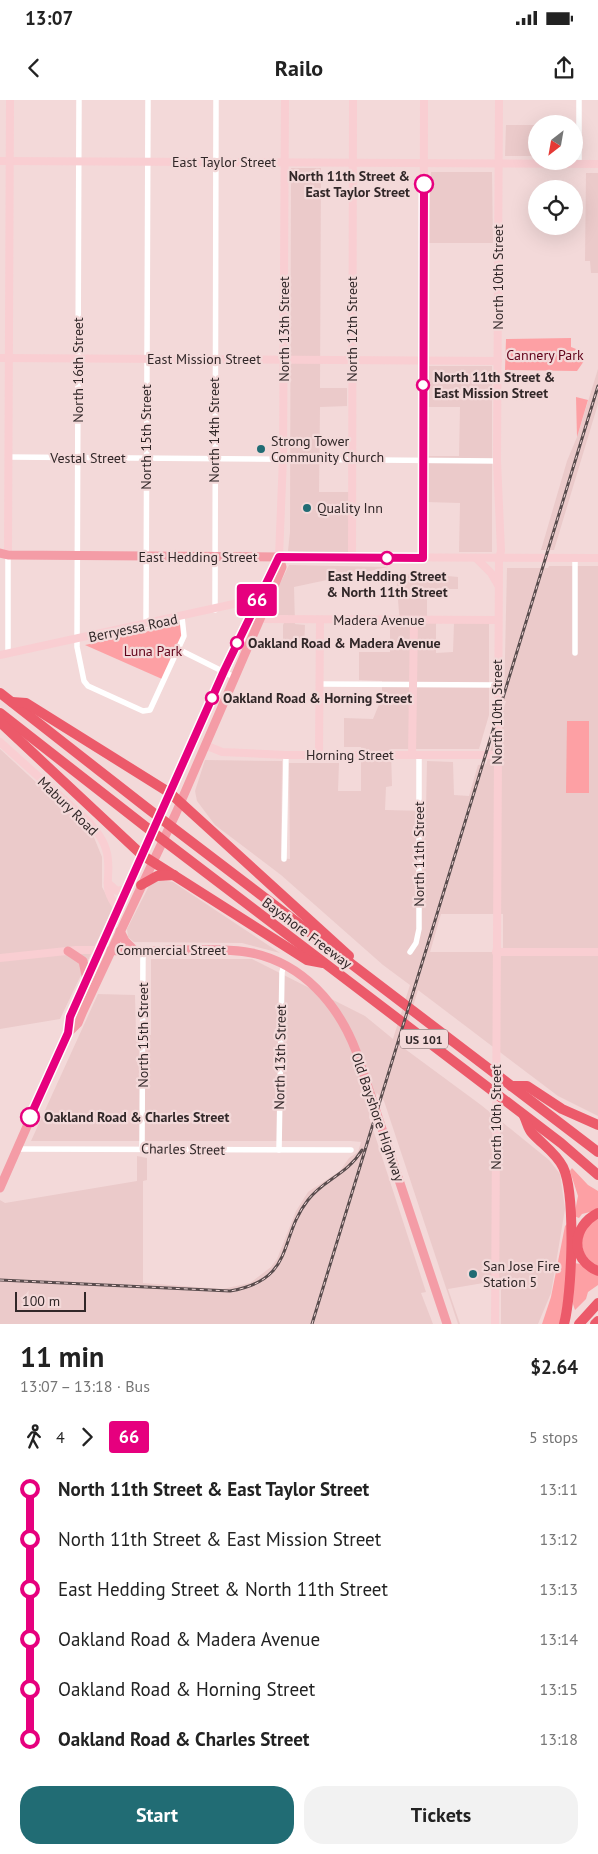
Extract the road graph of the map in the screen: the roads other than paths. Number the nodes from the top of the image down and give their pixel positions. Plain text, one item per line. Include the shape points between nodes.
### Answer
1 (10, 100) edge
2 (79, 100) edge
3 (148, 100) edge
4 (216, 100) edge
5 (285, 100) edge
6 (353, 100) edge
7 (424, 100) edge
8 (499, 100) edge
9 (579, 100) edge
10 (579, 115) edge
11 (78, 160) junction
12 (0, 161) edge
13 (10, 161) junction
14 (147, 162) junction
15 (216, 162) junction
16 (284, 162) junction
17 (353, 163) junction
18 (499, 163) junction
19 (528, 163) edge
20 (424, 164) junction
21 (583, 164) edge
22 (598, 164) edge
23 (0, 358) edge
24 (9, 358) junction
25 (77, 358) junction
26 (146, 359) junction
27 (214, 359) junction
28 (284, 360) junction
29 (352, 360) junction
30 (424, 360) junction
31 (498, 361) junction
32 (8, 457) junction
33 (146, 457) junction
34 (78, 458) junction
35 (214, 458) junction
36 (283, 458) junction
37 (352, 459) junction
38 (423, 460) junction
39 (497, 461) junction
40 (3, 556) edge
41 (78, 556) junction
42 (146, 557) junction
43 (279, 557) junction
44 (352, 557) junction
45 (214, 558) junction
46 (423, 558) junction
47 (476, 558) junction
48 (499, 558) junction
49 (575, 558) junction
50 (598, 558) edge
51 (498, 585) junction
52 (257, 599) junction
53 (215, 610) junction
54 (182, 617) junction
55 (260, 619) junction
56 (320, 620) junction
57 (414, 620) junction
58 (498, 620) junction
59 (146, 625) junction
60 (77, 640) junction
61 (178, 649) junction
62 (575, 653) dead end
63 (4, 654) edge
64 (224, 671) junction
65 (234, 677) junction
66 (320, 684) junction
67 (414, 685) junction
68 (497, 685) junction
69 (0, 692) edge
70 (12, 702) junction
71 (0, 713) edge
72 (0, 719) edge
73 (0, 742) edge
74 (205, 745) junction
75 (286, 755) junction
76 (319, 755) junction
77 (416, 755) junction
78 (497, 755) junction
79 (170, 793) junction
80 (180, 801) junction
81 (143, 852) junction
82 (284, 858) dead end
83 (154, 860) junction
84 (174, 875) junction
85 (108, 883) junction
86 (141, 885) junction
87 (126, 889) junction
88 (118, 909) junction
89 (120, 930) junction
90 (100, 950) junction
91 (111, 950) junction
92 (68, 951) junction
93 (139, 951) junction
94 (410, 952) dead end
95 (496, 952) junction
96 (598, 952) edge
97 (253, 953) joint
98 (0, 958) edge
99 (324, 963) junction
100 (284, 965) junction
101 (358, 970) junction
102 (87, 980) junction
103 (68, 1033) junction
104 (511, 1086) junction
105 (524, 1115) junction
106 (598, 1125) edge
107 (15, 1148) junction
108 (142, 1148) junction
109 (279, 1150) junction
110 (351, 1150) dead end
111 (598, 1152) edge
112 (598, 1175) edge
113 (0, 1188) edge
114 (598, 1213) edge
115 (598, 1272) edge
116 (598, 1303) edge
117 (598, 1321) edge
118 (447, 1324) edge
119 (495, 1324) edge
120 (564, 1324) edge
121 (579, 1324) edge
122 (595, 1324) edge

1 - 13 main road
2 - 11 street, North 16th Street
3 - 14 street, North 15th Street
4 - 15 street, North 14th Street
5 - 16 main road, North 13th Street
6 - 17 main road, North 12th Street
7 - 20 main road
8 - 18 main road, North 10th Street
9 - 10 street
11 - 13 main road, East Taylor Street
11 - 14 main road, East Taylor Street
11 - 25 street, North 16th Street
12 - 13 main road, East Taylor Street
13 - 24 main road
14 - 15 main road, East Taylor Street
14 - 26 street, North 15th Street
15 - 16 main road, East Taylor Street
15 - 27 street, North 14th Street
16 - 17 main road, East Taylor Street
16 - 28 main road, North 13th Street
17 - 20 main road, East Taylor Street
17 - 29 main road, North 12th Street
18 - 19 main road, East Taylor Street
18 - 20 main road, East Taylor Street
18 - 31 main road, North 10th Street
20 - 30 main road
21 - 22 main road, East Taylor Street
23 - 24 main road, East Mission Street
24 - 25 main road, East Mission Street
24 - 32 main road
25 - 26 main road, East Mission Street
25 - 34 street, North 16th Street
26 - 27 main road, East Mission Street
26 - 33 street, North 15th Street
27 - 28 main road, East Mission Street
27 - 35 street, North 14th Street
28 - 29 main road, East Mission Street
28 - 36 main road, North 13th Street
29 - 30 main road, East Mission Street
29 - 37 main road, North 12th Street
30 - 31 main road, East Mission Street
30 - 38 main road
31 - 39 main road, North 10th Street
32 - 34 street, Vestal Street
32 - 40 main road
33 - 34 street, Vestal Street
33 - 35 street, Vestal Street
33 - 42 street, North 15th Street
34 - 41 street, North 16th Street
35 - 36 street, Vestal Street
35 - 45 street, North 14th Street
36 - 37 street, Vestal Street
36 - 43 main road, North 13th Street
37 - 38 street, Vestal Street
37 - 44 main road, North 12th Street
38 - 39 street, Vestal Street
38 - 46 main road
39 - 48 main road, North 10th Street
40 - 41 main road, East Hedding Street
40 - 63 street
41 - 42 main road, East Hedding Street
41 - 60 street, North 16th Street
42 - 45 main road, East Hedding Street
42 - 59 street, North 15th Street
43 - 44 main road, East Hedding Street
43 - 45 main road, East Hedding Street
43 - 52 main road
43 - 55 main road via 282,567
44 - 46 main road, East Hedding Street
45 - 53 street, North 14th Street
46 - 47 main road, East Hedding Street
47 - 48 main road, East Hedding Street
47 - 51 main road
48 - 49 main road, East Hedding Street
48 - 51 main road, North 10th Street
49 - 50 main road, East Hedding Street
49 - 62 street
51 - 58 main road, North 10th Street
52 - 53 main road, Berryessa Road
52 - 64 main road
53 - 54 main road, Berryessa Road
54 - 59 main road, Berryessa Road
54 - 61 street via 185,631
55 - 56 main road, Madera Avenue
55 - 65 main road
56 - 57 main road, Madera Avenue
56 - 66 main road
57 - 58 main road, Madera Avenue
57 - 67 main road, North 11th Street
58 - 68 main road, North 10th Street
59 - 60 main road, Berryessa Road
60 - 61 street, North 16th Street via 84,681 88,686 143,711 152,708
60 - 63 main road, Berryessa Road
61 - 64 street
64 - 65 street
64 - 79 main road
65 - 74 main road
66 - 67 street
66 - 76 main road
67 - 68 street
67 - 77 main road, North 11th Street
68 - 78 main road, North 10th Street
69 - 70 highway, Bayshore Freeway / US 101
70 - 79 highway via 26,703
70 - 101 highway, Bayshore Freeway / US 101
71 - 99 highway, Bayshore Freeway / US 101
72 - 81 highway
73 - 85 main road, Mabury Road via 100,835 108,860
74 - 75 main road, Horning Street via 222,752
74 - 80 main road
75 - 76 main road, Horning Street
75 - 82 street
76 - 77 main road, Horning Street
77 - 78 main road, Horning Street
77 - 94 street, North 11th Street via 419,929
78 - 95 main road, North 10th Street
79 - 80 highway
79 - 81 main road
80 - 83 main road
80 - 101 highway via 346,952
81 - 83 highway
81 - 87 main road
83 - 84 highway
83 - 86 main road
84 - 86 highway via 157,876
84 - 99 highway via 307,960
85 - 87 main road via 117,892
85 - 88 main road, Mabury Road via 107,892
86 - 89 main road
87 - 88 main road
88 - 90 main road
89 - 91 main road
89 - 93 main road via 124,941
90 - 91 main road, Commercial Street
90 - 92 main road, Commercial Street
90 - 102 main road
91 - 93 main road, Commercial Street
91 - 103 main road via 78,1023
92 - 98 main road, Commercial Street
92 - 102 main road via 83,961
93 - 97 main road, Commercial Street
93 - 108 street, North 15th Street
95 - 96 main road
95 - 119 main road, North 10th Street
97 - 100 main road, Old Bayshore Highway
99 - 105 highway, Bayshore Freeway / US 101
100 - 109 street, North 13th Street
100 - 118 main road, Old Bayshore Highway via 314,985 335,1008 348,1032
101 - 104 highway, Bayshore Freeway / US 101
102 - 103 main road via 69,1018
103 - 107 main road
104 - 106 highway via 527,1086 562,1110
104 - 111 highway, Bayshore Freeway / US 101
105 - 112 highway, Bayshore Freeway / US 101
105 - 120 highway via 531,1132 559,1159 568,1180 569,1300
107 - 108 street, Charles Street
107 - 113 main road
108 - 109 street, Charles Street
109 - 110 street, Charles Street
114 - 115 highway via 585,1221 576,1238 584,1262
116 - 121 highway
117 - 122 highway

